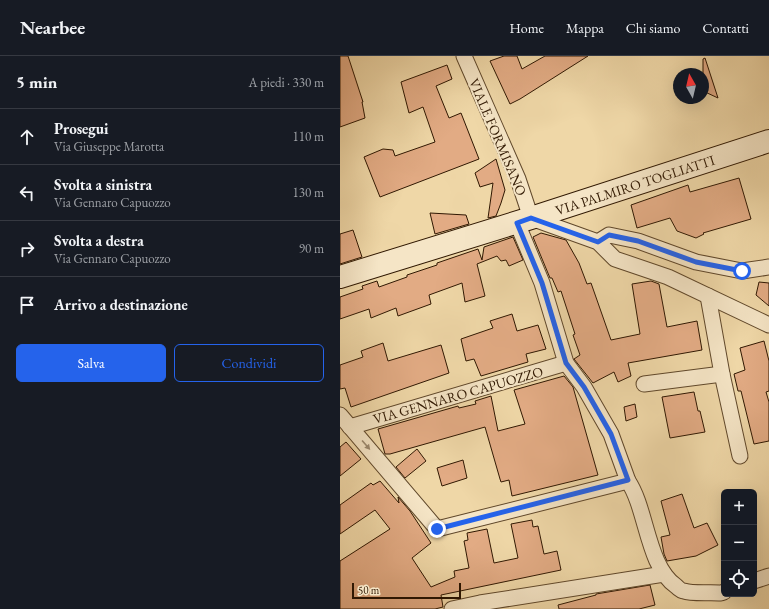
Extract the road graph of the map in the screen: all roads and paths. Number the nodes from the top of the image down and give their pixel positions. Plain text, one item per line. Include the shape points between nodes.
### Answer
1 (464, 56) edge
2 (769, 141) edge
3 (524, 221) junction
4 (598, 242) junction
5 (769, 267) edge
6 (340, 277) edge
7 (708, 296) junction
8 (769, 325) edge
9 (566, 363) junction
10 (722, 374) junction
11 (644, 384) dead end
12 (345, 421) edge
13 (740, 456) dead end
14 (628, 480) junction
15 (664, 574) junction
16 (769, 576) edge
17 (757, 580) edge
18 (721, 593) edge
19 (452, 609) edge

1 - 3 street, VIALE FORMISANO via 515,173
2 - 3 street, VIA PALMIRO TOGLIATTI
3 - 4 street
3 - 6 street, VIA PALMIRO TOGLIATTI
3 - 9 street
4 - 5 street via 609,235 638,241 696,262 742,271
4 - 7 street via 615,259
7 - 8 street
7 - 10 street
9 - 12 street, VIA GENNARO CAPUOZZO
9 - 14 street via 584,387 611,434
10 - 11 street
10 - 13 street
12 -> 14 street, VIA GENNARO CAPUOZZO via 437,529
14 - 15 street via 634,490 652,549
15 - 18 street via 683,591
15 - 19 street
16 - 17 street

